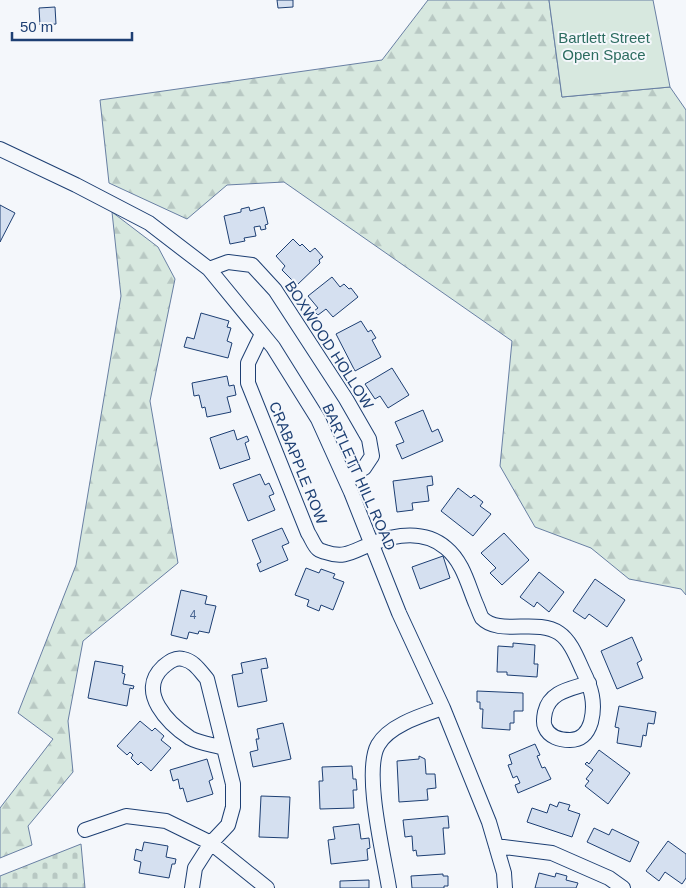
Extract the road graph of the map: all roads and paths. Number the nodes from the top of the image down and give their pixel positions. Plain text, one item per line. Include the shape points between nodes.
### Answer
1 (0, 149) edge
2 (209, 269) junction
3 (262, 334) junction
4 (345, 478) junction
5 (372, 544) junction
6 (589, 683) dead end
7 (443, 708) junction
8 (224, 748) junction
9 (85, 830) dead end
10 (211, 844) junction
11 (496, 846) junction
12 (192, 888) edge
13 (266, 888) edge
14 (389, 888) edge
15 (505, 888) edge
16 (622, 888) edge

1 - 2 street, BARTLETT HILL ROAD via 149,222
2 - 3 street, BARTLETT HILL ROAD
2 - 4 street, BOXWOOD HOLLOW via 228,262 252,265 275,290 341,391 369,439 372,456 364,468
3 - 4 street, BARTLETT HILL ROAD via 318,419
3 - 5 street, CRABAPPLE ROW via 248,363 248,383 308,533 318,549 335,555 350,554
4 - 5 street, BARTLETT HILL ROAD
5 - 6 street, CRABAPPLE ROW via 395,536 420,535 442,544 456,557 482,618 495,626 544,626 559,633 573,649
5 - 7 street, BARTLETT HILL ROAD
7 - 11 street, BARTLETT HILL ROAD
7 - 14 street via 394,729 378,744 372,761 372,782
8 - 8 street via 207,679 196,666 183,659 170,660 158,671 153,686 153,697 162,714 191,739
8 - 10 street via 233,784 233,807 228,825
9 - 10 street via 126,816 166,821
10 - 12 street via 195,868
10 - 13 street
11 - 15 street, BARTLETT HILL ROAD
11 - 16 street via 552,853 609,878

